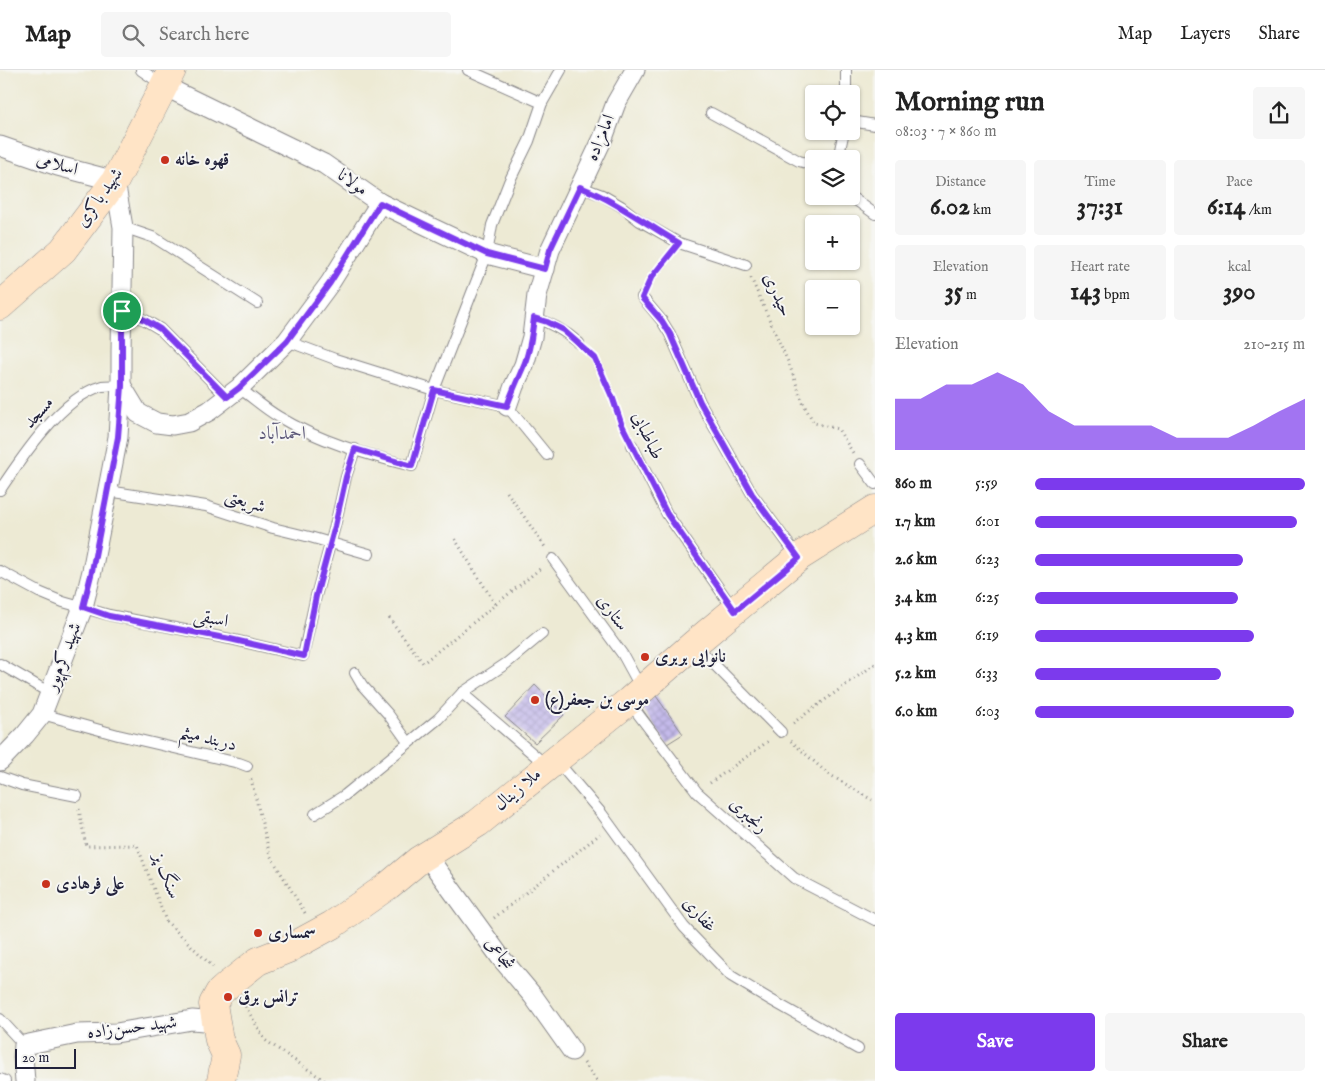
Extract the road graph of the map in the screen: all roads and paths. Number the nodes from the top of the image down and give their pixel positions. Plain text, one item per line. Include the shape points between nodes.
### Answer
1 (141, 70) edge
2 (468, 70) edge
3 (561, 70) edge
4 (635, 70) edge
5 (846, 70) edge
6 (168, 78) edge
7 (846, 85) edge
8 (542, 103) junction
9 (711, 113) dead end
10 (860, 122) edge
11 (875, 125) edge
12 (0, 146) edge
13 (805, 163) edge
14 (115, 181) junction
15 (580, 187) junction
16 (380, 203) junction
17 (860, 203) edge
18 (875, 214) edge
19 (123, 227) junction
20 (679, 243) junction
21 (487, 254) junction
22 (746, 266) joint
23 (545, 269) junction
24 (642, 298) joint
25 (257, 303) dead end
26 (0, 306) edge
27 (122, 311) junction
28 (534, 318) junction
29 (287, 341) junction
30 (579, 343) joint
31 (122, 386) junction
32 (434, 390) junction
33 (233, 392) junction
34 (507, 406) junction
35 (632, 445) joint
36 (355, 449) junction
37 (547, 455) dead end
38 (860, 464) joint
39 (0, 490) edge
40 (108, 490) junction
41 (507, 492) dead end
42 (875, 505) edge
43 (455, 539) dead end
44 (330, 543) junction
45 (369, 554) dead end
46 (799, 558) junction
47 (553, 559) junction
48 (0, 571) edge
49 (496, 604) junction
50 (83, 607) junction
51 (735, 611) junction
52 (389, 618) dead end
53 (542, 634) dead end
54 (694, 644) junction
55 (0, 664) edge
56 (355, 673) dead end
57 (50, 693) junction
58 (462, 694) junction
59 (635, 695) junction
60 (42, 714) junction
61 (781, 732) joint
62 (408, 742) junction
63 (0, 761) edge
64 (551, 763) junction
65 (247, 766) joint
66 (0, 777) edge
67 (77, 796) joint
68 (872, 800) dead end
69 (315, 814) dead end
70 (610, 825) junction
71 (427, 856) junction
72 (875, 920) edge
73 (481, 928) junction
74 (317, 933) junction
75 (229, 984) junction
76 (0, 1019) edge
77 (216, 1022) junction
78 (24, 1046) junction
79 (858, 1049) dead end
80 (572, 1051) dead end
81 (0, 1079) edge
82 (5, 1081) edge
83 (25, 1081) edge
84 (220, 1081) edge
85 (325, 1081) edge

1 - 6 lane
2 - 8 lane
3 - 8 lane
4 - 15 street, امامزاده via 616,103
5 - 7 lane
6 - 14 main road, شهید باکری
6 - 16 street, مولانا via 324,164
8 - 21 lane via 492,225
9 - 13 lane
10 - 11 lane
12 - 14 street, اسلامی
14 - 19 street, شهید کرم‌پور
14 - 26 main road, شهید باکری via 64,250
15 - 20 lane, حیدری via 602,195
15 - 23 street, امامزاده via 550,250
16 - 21 street, مولانا
16 - 29 street via 330,283
17 - 18 lane
19 - 25 lane via 155,238
19 - 27 street, شهید کرم‌پور
20 - 22 lane, حیدری
20 - 24 path via 651,278
21 - 23 street, مولانا
21 - 32 lane
22 - 38 path, حیدری via 814,423 838,429
23 - 28 street, امامزاده
24 - 46 lane via 670,334 700,402 748,488
27 - 31 street, شهید کرم‌پور
27 - 33 lane via 160,329
28 - 30 lane via 563,330
28 - 34 street, امامزاده via 524,364
29 - 32 lane
29 - 33 street
30 - 35 path, طباطبایی via 595,358
31 - 33 street via 138,413 157,423 173,425 189,422
31 - 39 lane, مسجد via 104,386 71,402
31 - 40 street, شهید کرم‌پور via 118,437
32 - 34 lane
32 - 36 lane via 412,466
33 - 36 lane via 296,426
34 - 37 lane
35 - 51 lane, طباطبایی via 667,514
36 - 44 lane
38 - 42 lane
40 - 44 lane, شریعتی via 206,506
40 - 50 street, شهید کرم‌پور
41 - 47 path
42 - 46 main road, ملا زینال
43 - 49 path
44 - 45 lane, شریعتی
44 - 50 lane, اسبقی via 304,656 109,616
46 - 51 main road, ملا زینال
47 - 49 path
47 - 59 lane, ستاری via 623,656
48 - 50 lane, اسبقی via 39,592
49 - 52 path via 424,663
50 - 57 street, شهید کرم‌پور
51 - 54 main road, ملا زینال
53 - 58 lane
54 - 59 main road, ملا زینال
54 - 61 lane
55 - 57 lane
56 - 62 lane
57 - 60 street, شهید کرم‌پور
58 - 62 lane via 438,719
58 - 64 lane, غفاری
59 - 64 main road, ملا زینال
59 - 72 lane, رنجبری via 697,792 794,878
60 - 63 street, شهید کرم‌پور
60 - 65 lane, دربند میثم
61 - 68 path via 827,773
62 - 69 lane via 345,795
64 - 70 lane, غفاری
64 - 71 main road, ملا زینال via 478,823
65 - 74 path, دربند میثم via 270,855
66 - 67 lane
67 - 75 path, سنگ پز via 86,846 137,845 166,921
70 - 73 path
70 - 79 lane, غفاری via 684,927 732,976
71 - 73 street, شجاعی
71 - 74 main road, ملا زینال
73 - 80 street, شجاعی
74 - 75 main road, ملا زینال via 258,961
75 - 77 main road, ملا زینال via 213,1004
75 - 85 path via 265,1040
76 - 78 lane
77 - 78 street, شهید حسن‌زاده via 192,1020 116,1034 77,1034
77 - 84 main road, ملا زینال via 226,1054
78 - 83 street
81 - 82 lane

